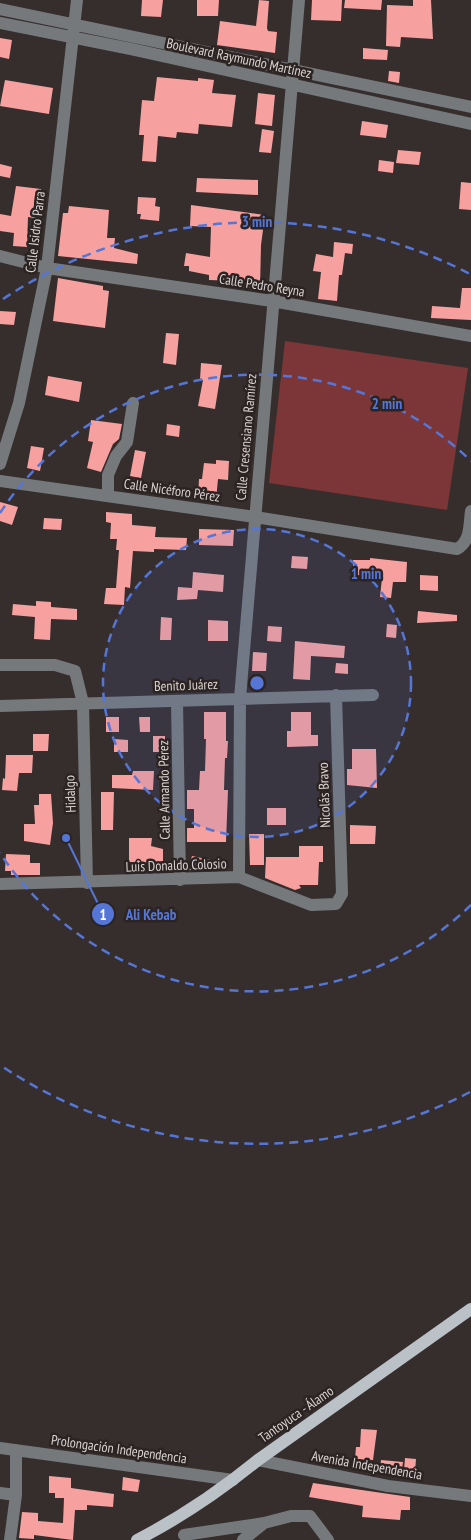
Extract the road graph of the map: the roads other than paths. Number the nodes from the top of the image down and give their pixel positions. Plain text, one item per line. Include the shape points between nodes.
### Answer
1 (77, 0) edge
2 (299, 0) edge
3 (0, 9) edge
4 (0, 24) edge
5 (74, 24) junction
6 (73, 38) junction
7 (294, 72) junction
8 (293, 85) junction
9 (471, 107) edge
10 (471, 124) edge
11 (0, 256) edge
12 (47, 268) junction
13 (272, 301) junction
14 (471, 336) edge
15 (133, 403) dead end
16 (0, 464) edge
17 (0, 481) edge
18 (108, 496) junction
19 (471, 511) edge
20 (255, 517) junction
21 (0, 665) edge
22 (336, 695) junction
23 (373, 695) dead end
24 (240, 698) junction
25 (177, 701) junction
26 (83, 703) junction
27 (0, 706) edge
28 (239, 877) junction
29 (180, 880) junction
30 (88, 883) junction
31 (0, 884) edge
32 (342, 894) joint
33 (471, 1309) edge
34 (0, 1448) edge
35 (16, 1450) junction
36 (258, 1460) junction
37 (233, 1480) junction
38 (0, 1493) edge
39 (16, 1495) junction
40 (471, 1496) edge
41 (171, 1522) junction
42 (264, 1522) junction
43 (186, 1537) edge
44 (10, 1540) edge
45 (137, 1540) edge
46 (243, 1540) edge
47 (328, 1540) edge

1 - 5 street, Calle Isidro Parra
2 - 7 street, Calle Cresensiano Ramírez
3 - 5 street, Boulevard Raymundo Martínez
4 - 6 street, Boulevard Raymundo Martínez
5 - 6 street, Calle Isidro Parra
5 - 7 street, Boulevard Raymundo Martínez
6 - 8 street, Boulevard Raymundo Martínez
6 - 12 street, Calle Isidro Parra
7 - 8 street, Calle Cresensiano Ramírez
7 - 9 street, Boulevard Raymundo Martínez
8 - 10 street, Boulevard Raymundo Martínez
8 - 13 street, Calle Cresensiano Ramírez
11 - 12 street, Calle Pedro Reyna
12 - 13 street, Calle Pedro Reyna
12 - 16 street, Calle Isidro Parra via 19,403
13 - 14 street, Calle Pedro Reyna
13 - 20 street, Calle Cresensiano Ramírez
15 - 18 street via 127,442 116,456 108,476
17 - 18 street, Calle Nicéforo Pérez
18 - 20 street, Calle Nicéforo Pérez
19 - 20 street, Calle Nicéforo Pérez via 468,538 458,549
20 - 24 street, Calle Cresensiano Ramírez
21 - 26 street, Hidalgo via 55,664 75,671
22 - 23 street, Benito Juárez
22 - 24 street, Benito Juárez
22 - 32 street, Nicolás Bravo
24 - 25 street, Benito Juárez
24 - 28 street, Calle Cresensiano Ramírez
25 - 26 street, Benito Juárez
25 - 29 street, Calle Armando Pérez
26 - 27 street, Benito Juárez
26 - 30 street, Hidalgo
28 - 29 street, Luis Donaldo Colosio
28 - 32 street, Luis Donaldo Colosio via 310,905 336,904
29 - 30 street, Luis Donaldo Colosio
30 - 31 street, Luis Donaldo Colosio
33 - 36 main road, Tantoyuca - Álamo
34 - 35 street, Prolongación Independencia
35 - 37 street, Prolongación Independencia
35 - 39 street
36 - 37 main road, Tantoyuca - Álamo
36 - 40 street, Avenida Independencia via 388,1486
37 - 41 main road, Tantoyuca - Álamo
38 - 39 street
39 - 44 street
41 - 43 street
41 - 45 main road, Tantoyuca - Álamo
42 - 43 street
42 - 46 street
42 - 47 street via 310,1516

